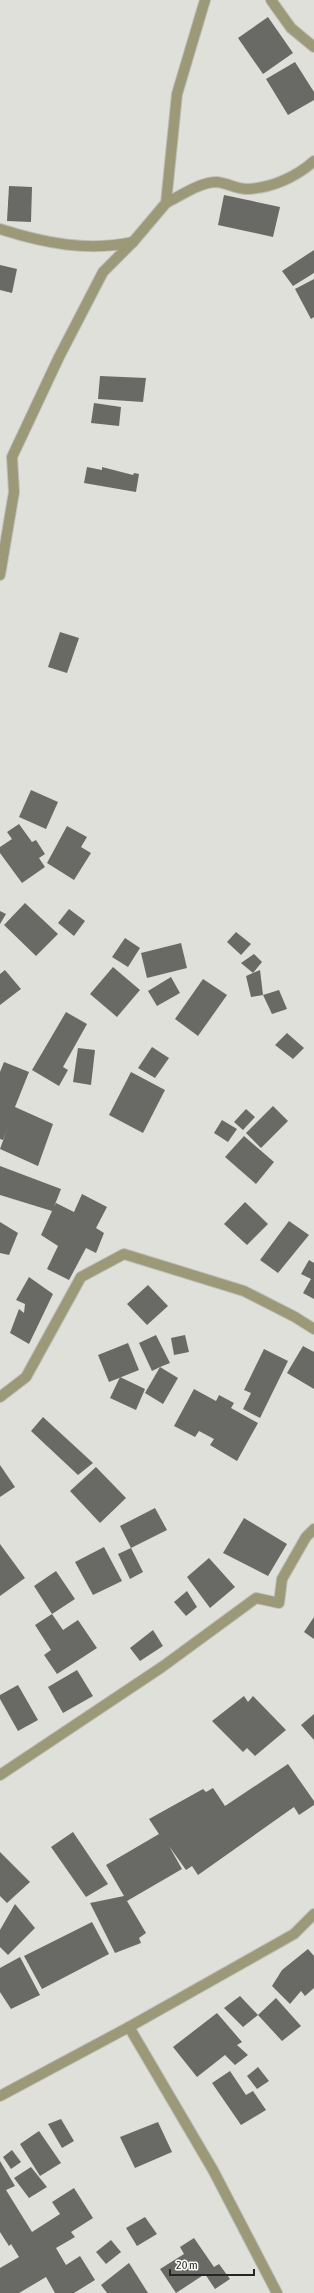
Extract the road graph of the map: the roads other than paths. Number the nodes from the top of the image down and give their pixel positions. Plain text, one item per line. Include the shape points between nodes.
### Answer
1 (205, 0) edge
2 (270, 0) edge
3 (314, 47) edge
4 (314, 161) edge
5 (166, 203) junction
6 (0, 230) edge
7 (133, 242) junction
8 (0, 575) edge
9 (314, 1329) edge
10 (0, 1397) edge
11 (314, 1529) edge
12 (1, 1773) edge
13 (314, 1914) edge
14 (129, 2027) junction
15 (0, 2096) edge
16 (276, 2293) edge

1 - 5 street via 177,94
2 - 3 street via 291,28
4 - 5 street via 304,170 276,184 247,189 217,182 200,186
5 - 7 street
6 - 7 street via 53,243 86,247
7 - 8 street via 103,272 12,457 14,492
9 - 10 street via 244,1291 124,1254 81,1278 26,1377
11 - 12 street via 306,1537 282,1579 279,1603 256,1598 162,1667
13 - 14 street via 294,1934
14 - 15 street
14 - 16 street via 213,2170

